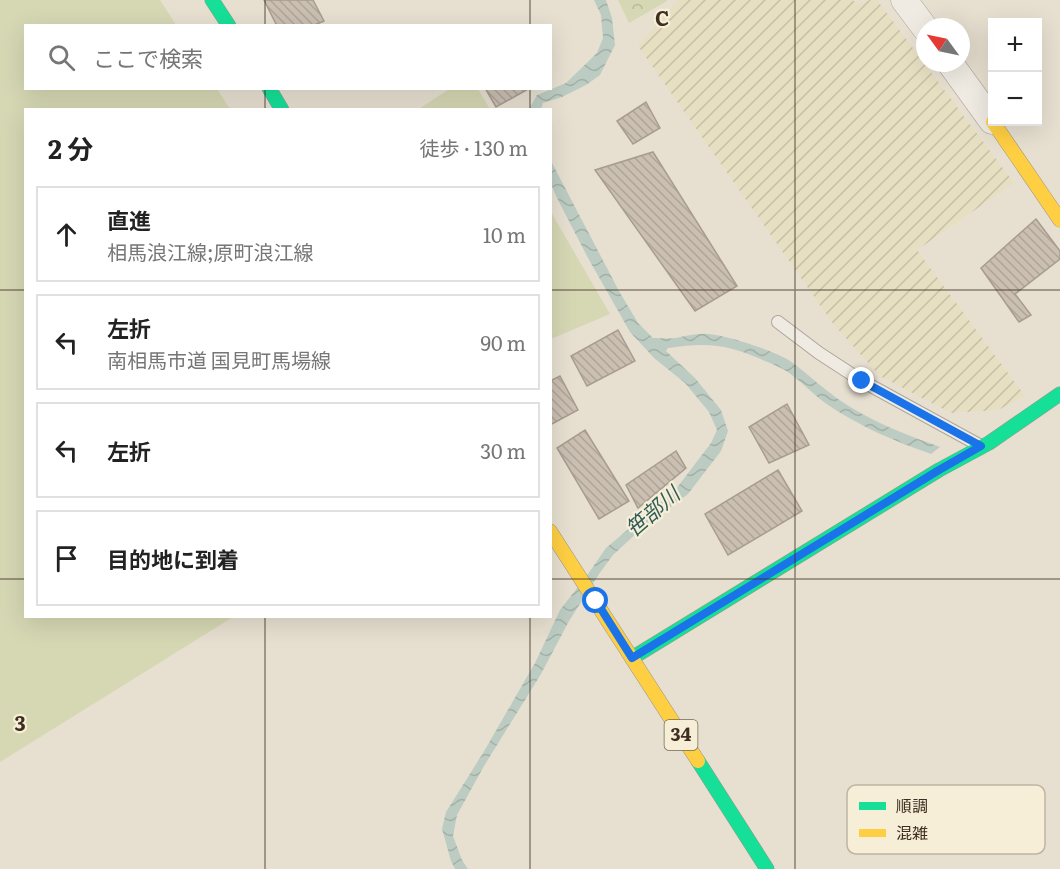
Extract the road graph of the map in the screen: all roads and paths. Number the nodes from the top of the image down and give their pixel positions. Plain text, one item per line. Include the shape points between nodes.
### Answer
1 (212, 0) edge
2 (904, 0) edge
3 (918, 18) edge
4 (228, 24) edge
5 (957, 72) edge
6 (270, 90) edge
7 (281, 108) edge
8 (988, 114) edge
9 (996, 126) edge
10 (1060, 220) edge
11 (778, 322) dead end
12 (1060, 394) edge
13 (981, 446) junction
14 (552, 534) edge
15 (632, 658) junction
16 (767, 869) edge

1 - 4 street
2 - 3 street
5 - 8 street
6 - 7 street
9 - 10 street
11 - 13 lane via 862,381
12 - 13 street
13 - 15 street
14 - 15 street, 34
15 - 16 street, 34

